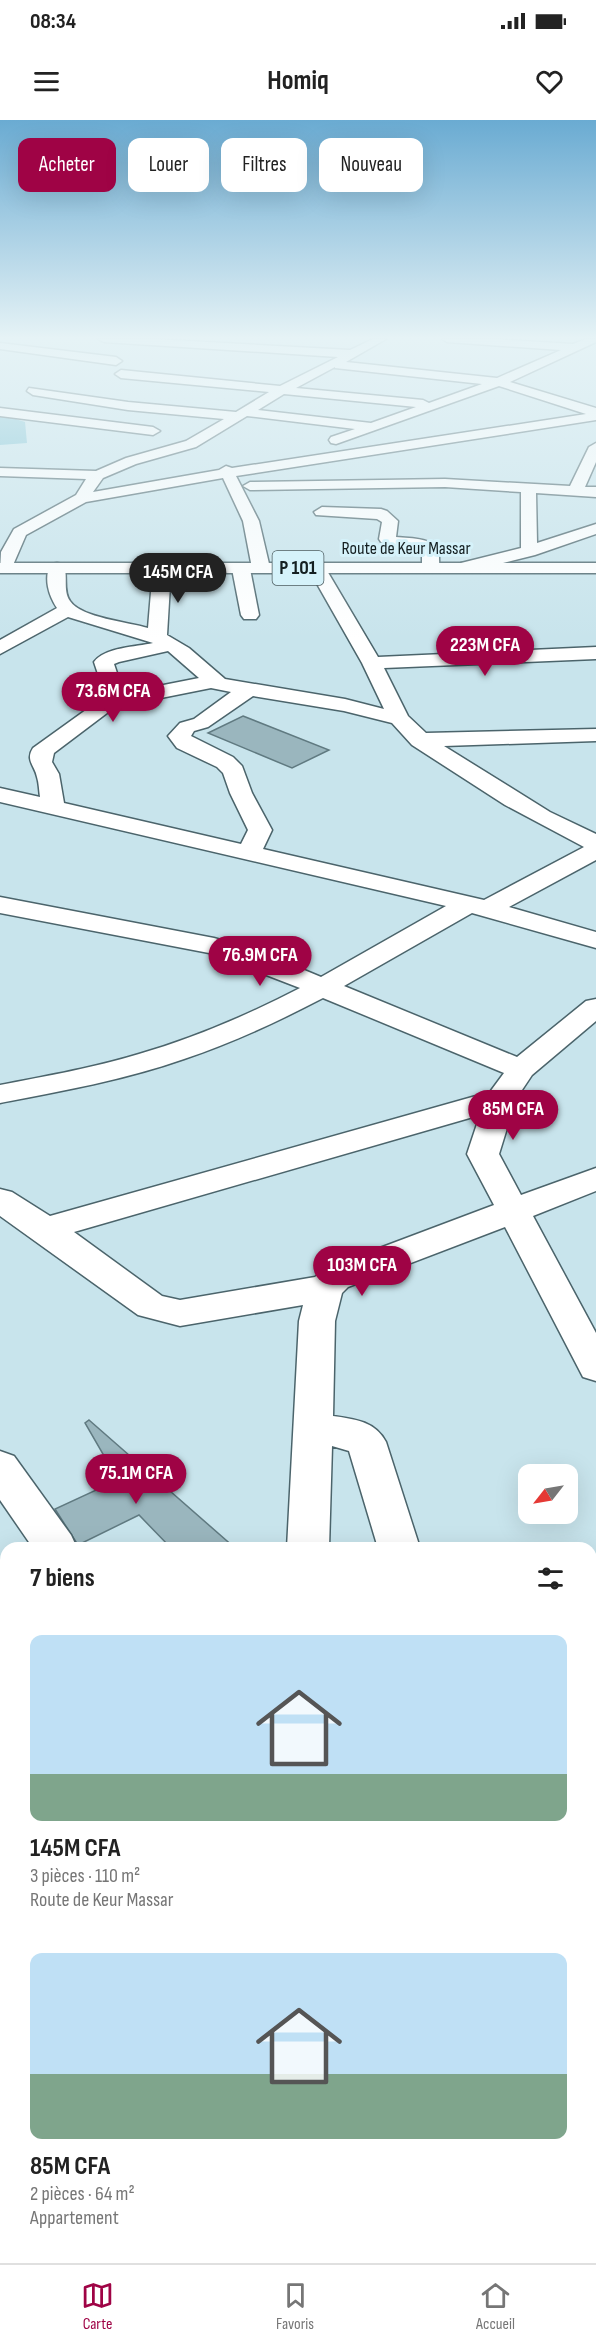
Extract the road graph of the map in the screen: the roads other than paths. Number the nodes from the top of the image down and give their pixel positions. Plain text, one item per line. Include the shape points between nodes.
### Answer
1 (119, 439) edge
2 (132, 439) edge
3 (203, 439) edge
4 (339, 439) edge
5 (445, 439) edge
6 (128, 441) junction
7 (596, 447) edge
8 (200, 451) junction
9 (255, 468) junction
10 (0, 472) edge
11 (104, 472) junction
12 (229, 472) junction
13 (236, 487) junction
14 (528, 487) junction
15 (576, 489) junction
16 (596, 492) edge
17 (82, 498) junction
18 (322, 512) dead end
19 (596, 529) edge
20 (528, 551) junction
21 (430, 567) junction
22 (467, 567) junction
23 (2, 568) edge
24 (57, 568) junction
25 (162, 568) junction
26 (241, 568) junction
27 (261, 568) junction
28 (317, 568) junction
29 (596, 568) edge
30 (69, 609) junction
31 (250, 615) dead end
32 (165, 642) junction
33 (1, 646) edge
34 (596, 653) edge
35 (372, 663) junction
36 (214, 681) junction
37 (249, 690) junction
38 (128, 697) junction
39 (399, 719) junction
40 (596, 735) edge
41 (420, 740) junction
42 (0, 795) edge
43 (29, 801) junction
44 (53, 806) junction
45 (0, 822) edge
46 (596, 843) edge
47 (596, 850) edge
48 (249, 852) junction
49 (0, 905) edge
50 (478, 907) junction
51 (596, 940) edge
52 (323, 989) junction
53 (596, 1007) edge
54 (521, 1069) junction
55 (0, 1094) edge
56 (501, 1099) junction
57 (596, 1179) edge
58 (0, 1200) edge
59 (513, 1210) junction
60 (45, 1229) junction
61 (325, 1288) junction
62 (596, 1366) edge
63 (311, 1428) junction
64 (5, 1484) edge
65 (51, 1542) edge
66 (308, 1542) edge
67 (397, 1542) edge

1 - 6 street
2 - 6 street
3 - 8 street
4 - 9 street
5 - 9 street
6 - 11 street via 113,455
7 - 15 street
8 - 11 street
8 - 12 street
9 - 12 street
10 - 11 street
11 - 17 street via 89,484
12 - 13 street
12 - 17 street
13 - 14 street via 401,483
13 - 27 street via 251,521
14 - 15 street
14 - 20 street
15 - 16 street
17 - 23 street via 20,532
18 - 21 street via 387,517 387,539 430,548
19 - 20 street
20 - 22 street
21 - 22 street, Route de Keur Massar / P 101
21 - 28 street, Route de Keur Massar / P 101
22 - 29 street, Route de Keur Massar / P 101
23 - 24 street, Route de Keur Massar / P 101
24 - 25 street, Route de Keur Massar / P 101
24 - 30 street via 61,602
25 - 26 street, Route de Keur Massar / P 101
25 - 32 street
26 - 27 street, Route de Keur Massar / P 101
26 - 31 street
27 - 28 street, Route de Keur Massar / P 101
28 - 35 street
30 - 32 street
30 - 33 street
32 - 36 street
32 - 38 street via 104,662 108,678
34 - 35 street
35 - 39 street
36 - 37 street
36 - 38 street
37 - 39 street via 345,705
37 - 48 street via 201,723 187,727 179,736 234,771 260,830
38 - 44 street via 104,706 41,753
39 - 41 street
40 - 41 street
41 - 46 street via 542,817
42 - 43 street
43 - 44 street
43 - 45 street
44 - 48 street
47 - 50 street
48 - 50 street
49 - 52 street via 214,946
50 - 51 street
50 - 52 street
52 - 54 street
52 - 55 street via 198,1045 146,1062
53 - 54 street
54 - 56 street
56 - 59 street via 483,1154
56 - 60 street
57 - 59 street
58 - 60 street
59 - 61 street via 336,1278
59 - 62 street
60 - 61 street via 151,1306 180,1312
61 - 63 street via 316,1321
63 - 66 street
63 - 67 street via 352,1434 366,1442
64 - 65 street

